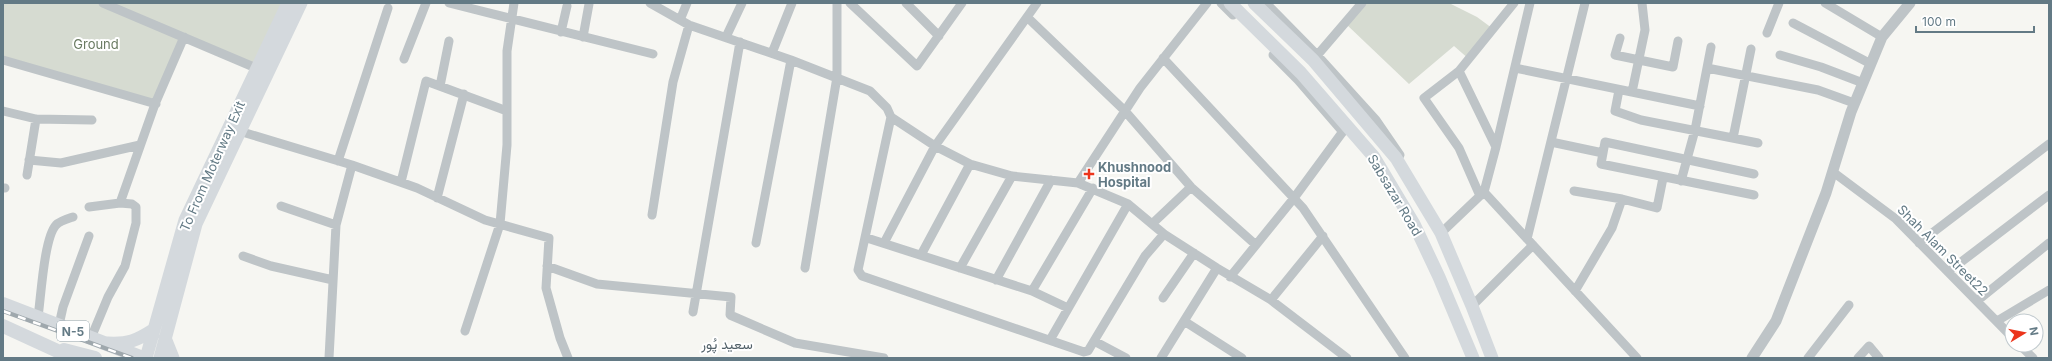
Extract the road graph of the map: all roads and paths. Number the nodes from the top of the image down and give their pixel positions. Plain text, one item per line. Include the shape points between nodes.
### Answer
1 (102, 3) edge
2 (288, 3) edge
3 (301, 3) edge
4 (426, 3) edge
5 (449, 3) edge
6 (514, 3) edge
7 (650, 3) edge
8 (687, 3) edge
9 (742, 3) edge
10 (792, 3) edge
11 (838, 3) edge
12 (850, 3) edge
13 (906, 3) edge
14 (962, 3) edge
15 (1037, 3) edge
16 (1207, 3) edge
17 (1221, 3) edge
18 (1230, 3) edge
19 (1254, 3) edge
20 (1266, 3) edge
21 (1362, 3) edge
22 (1514, 3) edge
23 (1530, 3) edge
24 (1585, 3) edge
25 (1642, 3) edge
26 (1779, 3) edge
27 (1825, 3) edge
28 (1910, 3) edge
29 (589, 4) dead end
30 (567, 6) dead end
31 (388, 8) dead end
32 (1027, 17) junction
33 (512, 19) junction
34 (680, 20) junction
35 (1793, 23) dead end
36 (689, 25) junction
37 (561, 32) junction
38 (1767, 33) dead end
39 (938, 36) junction
40 (184, 37) junction
41 (583, 37) junction
42 (726, 37) junction
43 (1882, 37) junction
44 (1620, 38) dead end
45 (449, 41) dead end
46 (1678, 41) dead end
47 (740, 42) junction
48 (1712, 47) dead end
49 (1752, 49) dead end
50 (772, 53) junction
51 (653, 54) dead end
52 (1780, 55) dead end
53 (1163, 58) junction
54 (1315, 58) junction
55 (404, 59) dead end
56 (3, 60) edge
57 (791, 60) junction
58 (1639, 61) junction
59 (1870, 64) junction
60 (256, 68) junction
61 (1515, 68) junction
62 (1707, 68) junction
63 (1459, 71) junction
64 (1746, 75) junction
65 (838, 77) junction
66 (1566, 80) junction
67 (1863, 83) junction
68 (440, 86) junction
69 (1619, 90) junction
70 (1632, 92) junction
71 (464, 94) junction
72 (1854, 103) junction
73 (155, 104) junction
74 (1700, 106) junction
75 (3, 111) edge
76 (507, 111) junction
77 (1125, 111) junction
78 (891, 117) junction
79 (36, 119) junction
80 (92, 120) dead end
81 (1345, 129) junction
82 (1695, 130) junction
83 (239, 131) junction
84 (1733, 138) junction
85 (1551, 142) junction
86 (1758, 143) dead end
87 (2049, 144) edge
88 (140, 145) junction
89 (935, 146) junction
90 (1496, 147) junction
91 (1603, 153) junction
92 (29, 160) junction
93 (1687, 160) junction
94 (338, 161) junction
95 (970, 164) junction
96 (352, 165) junction
97 (1833, 172) junction
98 (1754, 174) dead end
99 (27, 175) dead end
100 (1012, 176) junction
101 (1663, 178) junction
102 (1051, 180) junction
103 (1681, 181) junction
104 (401, 182) junction
105 (1078, 183) junction
106 (1191, 186) junction
107 (1093, 188) junction
108 (1574, 191) dead end
109 (1482, 194) junction
110 (1754, 195) dead end
111 (2049, 195) edge
112 (437, 198) junction
113 (1294, 198) junction
114 (1622, 199) junction
115 (120, 203) junction
116 (1128, 204) junction
117 (89, 206) dead end
118 (280, 206) dead end
119 (652, 215) dead end
120 (73, 217) dead end
121 (1153, 223) junction
122 (500, 224) junction
123 (336, 225) junction
124 (1442, 232) junction
125 (1164, 234) junction
126 (89, 236) dead end
127 (1323, 236) junction
128 (866, 238) junction
129 (1530, 242) junction
130 (1920, 242) junction
131 (756, 243) dead end
132 (884, 243) junction
133 (2049, 243) edge
134 (1256, 245) junction
135 (1194, 253) junction
136 (921, 255) junction
137 (242, 256) dead end
138 (547, 266) junction
139 (805, 268) dead end
140 (960, 268) junction
141 (1217, 268) junction
142 (1948, 272) junction
143 (1230, 277) junction
144 (333, 280) junction
145 (996, 280) junction
146 (2049, 290) edge
147 (1032, 291) junction
148 (1575, 291) junction
149 (696, 294) junction
150 (1163, 298) dead end
151 (1271, 300) junction
152 (1977, 301) junction
153 (3, 304) edge
154 (1474, 304) junction
155 (1849, 305) dead end
156 (1068, 308) junction
157 (693, 312) dead end
158 (38, 317) junction
159 (1184, 321) junction
160 (1997, 321) junction
161 (3, 326) edge
162 (59, 326) junction
163 (2004, 328) edge
164 (153, 330) junction
165 (465, 331) dead end
166 (91, 338) junction
167 (165, 338) junction
168 (1050, 340) junction
169 (1094, 341) junction
170 (104, 343) junction
171 (54, 349) junction
172 (73, 358) edge
173 (94, 358) edge
174 (144, 358) edge
175 (160, 358) edge
176 (173, 358) edge
177 (329, 358) edge
178 (568, 358) edge
179 (884, 358) edge
180 (1126, 358) edge
181 (1161, 358) edge
182 (1242, 358) edge
183 (1347, 358) edge
184 (1406, 358) edge
185 (1473, 358) edge
186 (1492, 358) edge
187 (1637, 358) edge
188 (1752, 358) edge
189 (1808, 358) edge
190 (1858, 358) edge
191 (1879, 358) edge

1 - 40 street
2 - 60 main road, To From Moterway Exit
3 - 83 main road, To From Moterway Exit
4 - 55 street
5 - 33 street
6 - 33 street
7 - 34 street
8 - 34 street
9 - 42 street
10 - 50 street
11 - 65 street
12 - 39 street via 917,66
13 - 39 street
14 - 39 street
15 - 32 street
16 - 53 street
17 - 81 street
18 - 81 main road, Sabsazar Road via 1301,73
19 - 54 main road, Sabsazar Road
20 - 54 street
21 - 54 street
22 - 63 street
23 - 61 street
24 - 66 street
25 - 58 street via 1645,30
26 - 38 street
27 - 43 street
28 - 43 street
29 - 41 street
30 - 37 street
31 - 94 street
32 - 77 street
32 - 89 street
33 - 37 street
33 - 76 street via 507,51
34 - 36 street
35 - 59 street
36 - 42 street
36 - 119 street via 673,82
37 - 41 street
40 - 60 street
40 - 73 street
41 - 51 street
42 - 47 street
43 - 59 street
44 - 58 street via 1615,55
45 - 68 street
46 - 58 street via 1673,67
47 - 50 street
47 - 149 street
48 - 62 street
49 - 64 street
50 - 57 street
52 - 67 street
53 - 77 street
53 - 113 street
54 - 124 main road, Sabsazar Road via 1396,158
56 - 73 street
57 - 65 street
57 - 131 street
58 - 70 street
59 - 67 street
60 - 164 main road, To From Moterway Exit via 185,220
61 - 66 street
61 - 90 street
62 - 64 street
62 - 74 street
63 - 90 street
63 - 109 street via 1424,98 1459,148
64 - 72 street via 1818,90
64 - 84 street
65 - 78 street via 870,91 887,108
65 - 139 street
66 - 69 street
66 - 85 street
67 - 72 street
68 - 71 street
68 - 104 street via 426,81
69 - 70 street
69 - 82 street via 1615,111 1641,120
70 - 74 street
71 - 76 street
71 - 112 street
72 - 97 street
73 - 88 street
74 - 82 street
75 - 79 street
76 - 122 street via 507,146
77 - 105 street
77 - 106 street
78 - 89 street
78 - 128 street
79 - 80 street
79 - 92 street
81 - 113 street
81 - 185 main road, Sabsazar Road via 1374,157 1414,224
82 - 84 street
82 - 93 street
83 - 94 street
83 - 167 main road, To From Moterway Exit via 196,224
84 - 86 street
85 - 91 street
85 - 129 street
87 - 130 street
88 - 92 street via 61,163
88 - 115 street
89 - 95 street
89 - 132 street
90 - 109 street
91 - 93 street via 1605,142
91 - 101 street via 1601,164
92 - 99 street
93 - 98 street
93 - 103 street
94 - 96 street
95 - 100 street
95 - 136 street
96 - 104 street
96 - 123 street
97 - 130 street, Shah Alam Street22 via 1896,218
97 - 188 street via 1776,321
100 - 102 street
100 - 140 street
101 - 103 street
101 - 114 street via 1657,208
102 - 105 street
102 - 145 street
103 - 110 street
104 - 112 street
105 - 107 street
106 - 121 street
106 - 134 street
107 - 116 street
107 - 147 street
108 - 114 street
109 - 124 street
109 - 129 street
111 - 142 street
112 - 122 street via 485,220
113 - 127 street
113 - 134 street
114 - 148 street via 1612,228
115 - 117 street
115 - 166 street via 136,207 136,223 125,266 108,297
116 - 121 street
116 - 156 street
118 - 123 street
120 - 158 street via 57,224 52,231
121 - 125 street
122 - 138 street via 549,238
122 - 165 street
123 - 144 street
124 - 154 main road, Sabsazar Road
125 - 135 street
125 - 169 street via 1145,256
126 - 162 street via 63,307
127 - 151 street
127 - 184 street
128 - 132 street
128 - 168 street via 858,270 862,276
129 - 148 street
129 - 154 street
130 - 142 street, Shah Alam Street22
132 - 136 street
133 - 152 street
134 - 143 street
135 - 141 street
135 - 150 street
136 - 140 street
137 - 144 street via 271,266
138 - 149 street via 597,284
138 - 178 street via 546,288
140 - 145 street
141 - 143 street
141 - 159 street
142 - 152 street, Shah Alam Street22
143 - 151 street
144 - 177 street
145 - 147 street
146 - 160 street
147 - 156 street
148 - 187 street
149 - 157 street
149 - 179 street via 731,297 730,315 794,343
151 - 183 street
152 - 160 street, Shah Alam Street22
153 - 158 main road, N-5
154 - 186 main road, Sabsazar Road
155 - 189 street
156 - 168 street
158 - 162 main road, N-5
159 - 181 street
159 - 182 street
160 - 163 street, Shah Alam Street22
161 - 171 main road, N-5
162 - 166 main road, N-5
164 - 170 main road via 125,344
164 - 174 main road, To From Moterway Exit
166 - 170 main road, N-5
167 - 175 main road, To From Moterway Exit
167 - 176 main road
168 - 169 street via 1084,352 1088,351
169 - 180 street
170 - 174 main road, N-5
171 - 172 main road, N-5
171 - 173 main road via 70,350
190 - 191 street via 1869,346

